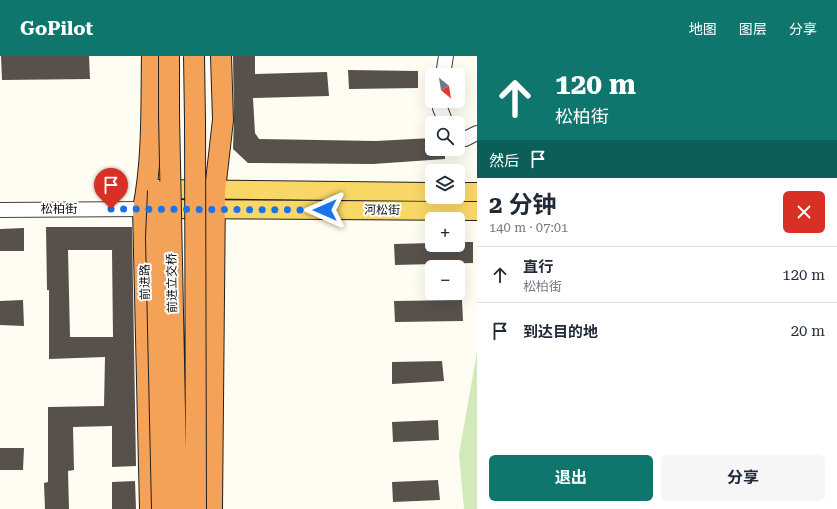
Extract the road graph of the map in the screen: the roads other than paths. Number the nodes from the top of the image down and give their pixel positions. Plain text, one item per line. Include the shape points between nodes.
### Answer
1 (152, 56) edge
2 (169, 56) edge
3 (194, 56) edge
4 (210, 56) edge
5 (221, 56) edge
6 (446, 56) edge
7 (444, 68) edge
8 (168, 116) junction
9 (477, 133) edge
10 (465, 139) edge
11 (147, 188) junction
12 (425, 192) edge
13 (465, 192) edge
14 (477, 192) edge
15 (215, 199) junction
16 (143, 209) junction
17 (0, 210) edge
18 (477, 211) edge
19 (150, 509) edge
20 (162, 509) edge
21 (177, 509) edge
22 (196, 509) edge
23 (212, 509) edge

1 - 11 highway, 前进路
2 - 8 highway, 前进立交桥, bridge
3 - 22 highway, 前进立交桥, bridge
4 - 15 highway
5 - 15 highway via 223,120
6 - 7 street
8 - 20 highway, bridge via 159,163 156,238
8 - 21 highway, 前进立交桥, bridge
9 - 10 street
11 - 15 main road, 河松街
11 - 16 highway, 前进路
12 - 15 main road, 河松街
13 - 14 main road
15 - 16 main road, 河松街
15 - 18 main road, 河松街
15 - 23 highway
16 - 17 street, 松柏街
16 - 19 highway, 前进路

